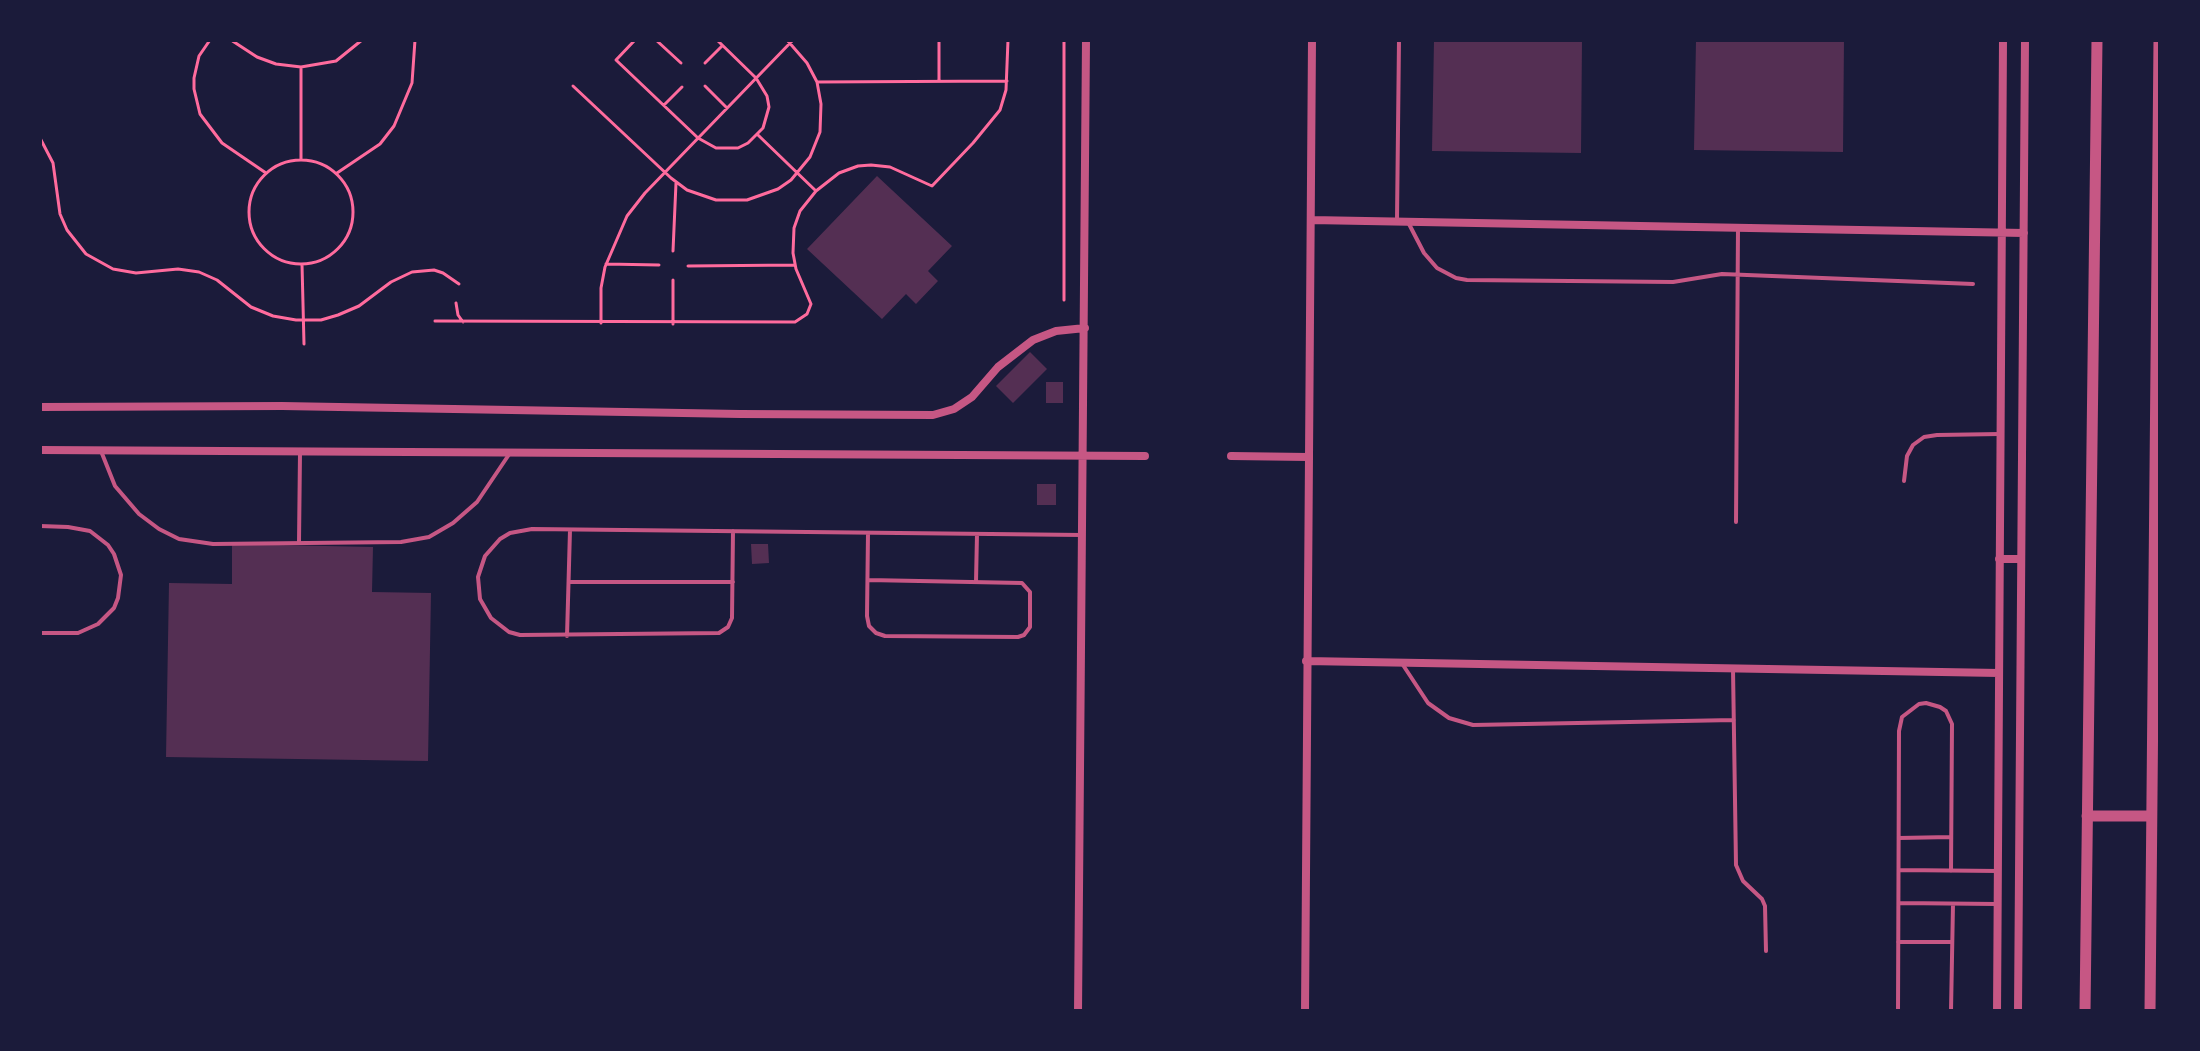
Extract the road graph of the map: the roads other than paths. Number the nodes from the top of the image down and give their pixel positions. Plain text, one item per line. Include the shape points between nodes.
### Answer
1 (1086, 40) edge
2 (1312, 40) edge
3 (1399, 40) edge
4 (2003, 40) edge
5 (2025, 40) edge
6 (2097, 40) edge
7 (2159, 40) edge
8 (1311, 220) junction
9 (1397, 222) junction
10 (1408, 222) junction
11 (1738, 228) junction
12 (2002, 233) junction
13 (2024, 233) junction
14 (1738, 275) junction
15 (1973, 284) dead end
16 (1085, 328) junction
17 (40, 407) edge
18 (2000, 434) junction
19 (40, 450) edge
20 (101, 451) junction
21 (300, 452) junction
22 (510, 453) junction
23 (1082, 455) junction
24 (1145, 456) dead end
25 (1231, 456) dead end
26 (1308, 457) junction
27 (1904, 481) dead end
28 (1736, 522) dead end
29 (40, 526) edge
30 (570, 529) junction
31 (733, 531) junction
32 (868, 533) junction
33 (977, 534) junction
34 (1082, 535) junction
35 (299, 542) junction
36 (1999, 559) junction
37 (2021, 559) junction
38 (868, 580) junction
39 (569, 582) junction
40 (733, 582) junction
41 (976, 582) junction
42 (40, 633) edge
43 (567, 636) junction
44 (1306, 661) junction
45 (1401, 663) junction
46 (1733, 669) junction
47 (1999, 673) junction
48 (1734, 720) junction
49 (2087, 816) junction
50 (2151, 816) junction
51 (1951, 837) junction
52 (1899, 838) junction
53 (1899, 870) junction
54 (1951, 871) junction
55 (1998, 871) junction
56 (1899, 903) junction
57 (1953, 904) junction
58 (1998, 904) junction
59 (1898, 942) junction
60 (1952, 942) junction
61 (1766, 951) dead end
62 (1078, 1011) edge
63 (1305, 1011) edge
64 (1898, 1011) edge
65 (1951, 1011) edge
66 (1997, 1011) edge
67 (2018, 1011) edge
68 (2085, 1011) edge
69 (2150, 1011) edge

1 - 16 street
2 - 8 street
3 - 9 lane
4 - 12 street
5 - 13 street
6 - 49 street
7 - 50 street
8 - 9 street
8 - 26 street
9 - 10 street
10 - 11 street
10 - 14 lane via 1430,261 1456,278 1673,282
11 - 12 street
11 - 14 lane
12 - 13 street
12 - 18 street
13 - 37 street
14 - 15 lane
14 - 28 lane
16 - 17 street via 1065,328 1033,340 998,367 972,397 933,415
16 - 23 street
18 - 27 lane via 1924,437 1907,456
18 - 36 street
19 - 20 street
20 - 21 street
20 - 35 lane via 122,496 169,534 202,544
21 - 22 street
21 - 35 lane
22 - 23 street
22 - 35 lane via 477,502 429,537
23 - 24 street
23 - 34 street
25 - 26 street
26 - 44 street
29 - 42 lane via 90,531 108,545 121,575 114,608 98,624 78,633
30 - 31 lane
30 - 39 lane
30 - 43 lane via 510,533 485,556 478,577 480,599 499,626 520,635
31 - 32 lane
31 - 40 lane
32 - 33 lane
32 - 38 lane
33 - 34 lane
33 - 41 lane
34 - 62 street
36 - 37 street
36 - 47 street
37 - 67 street
38 - 41 lane
38 - 41 lane via 867,621 881,635 1027,633 1027,586
39 - 40 lane
39 - 43 lane
40 - 43 lane via 732,618 719,633
44 - 45 street
44 - 63 street
45 - 46 street
45 - 48 lane via 1428,703 1449,718 1473,725
46 - 47 street
46 - 48 lane
47 - 55 street
48 - 61 lane via 1736,865 1768,914
49 - 50 street
49 - 68 street
50 - 69 street
51 - 52 lane
51 - 52 lane via 1952,724 1946,711 1926,703 1912,707 1900,724
51 - 54 lane
52 - 53 lane
53 - 54 lane
53 - 56 lane
54 - 55 lane
55 - 58 street
56 - 57 lane
56 - 59 lane
57 - 58 lane
57 - 60 lane
58 - 66 street
59 - 60 lane
59 - 64 lane
60 - 65 lane

